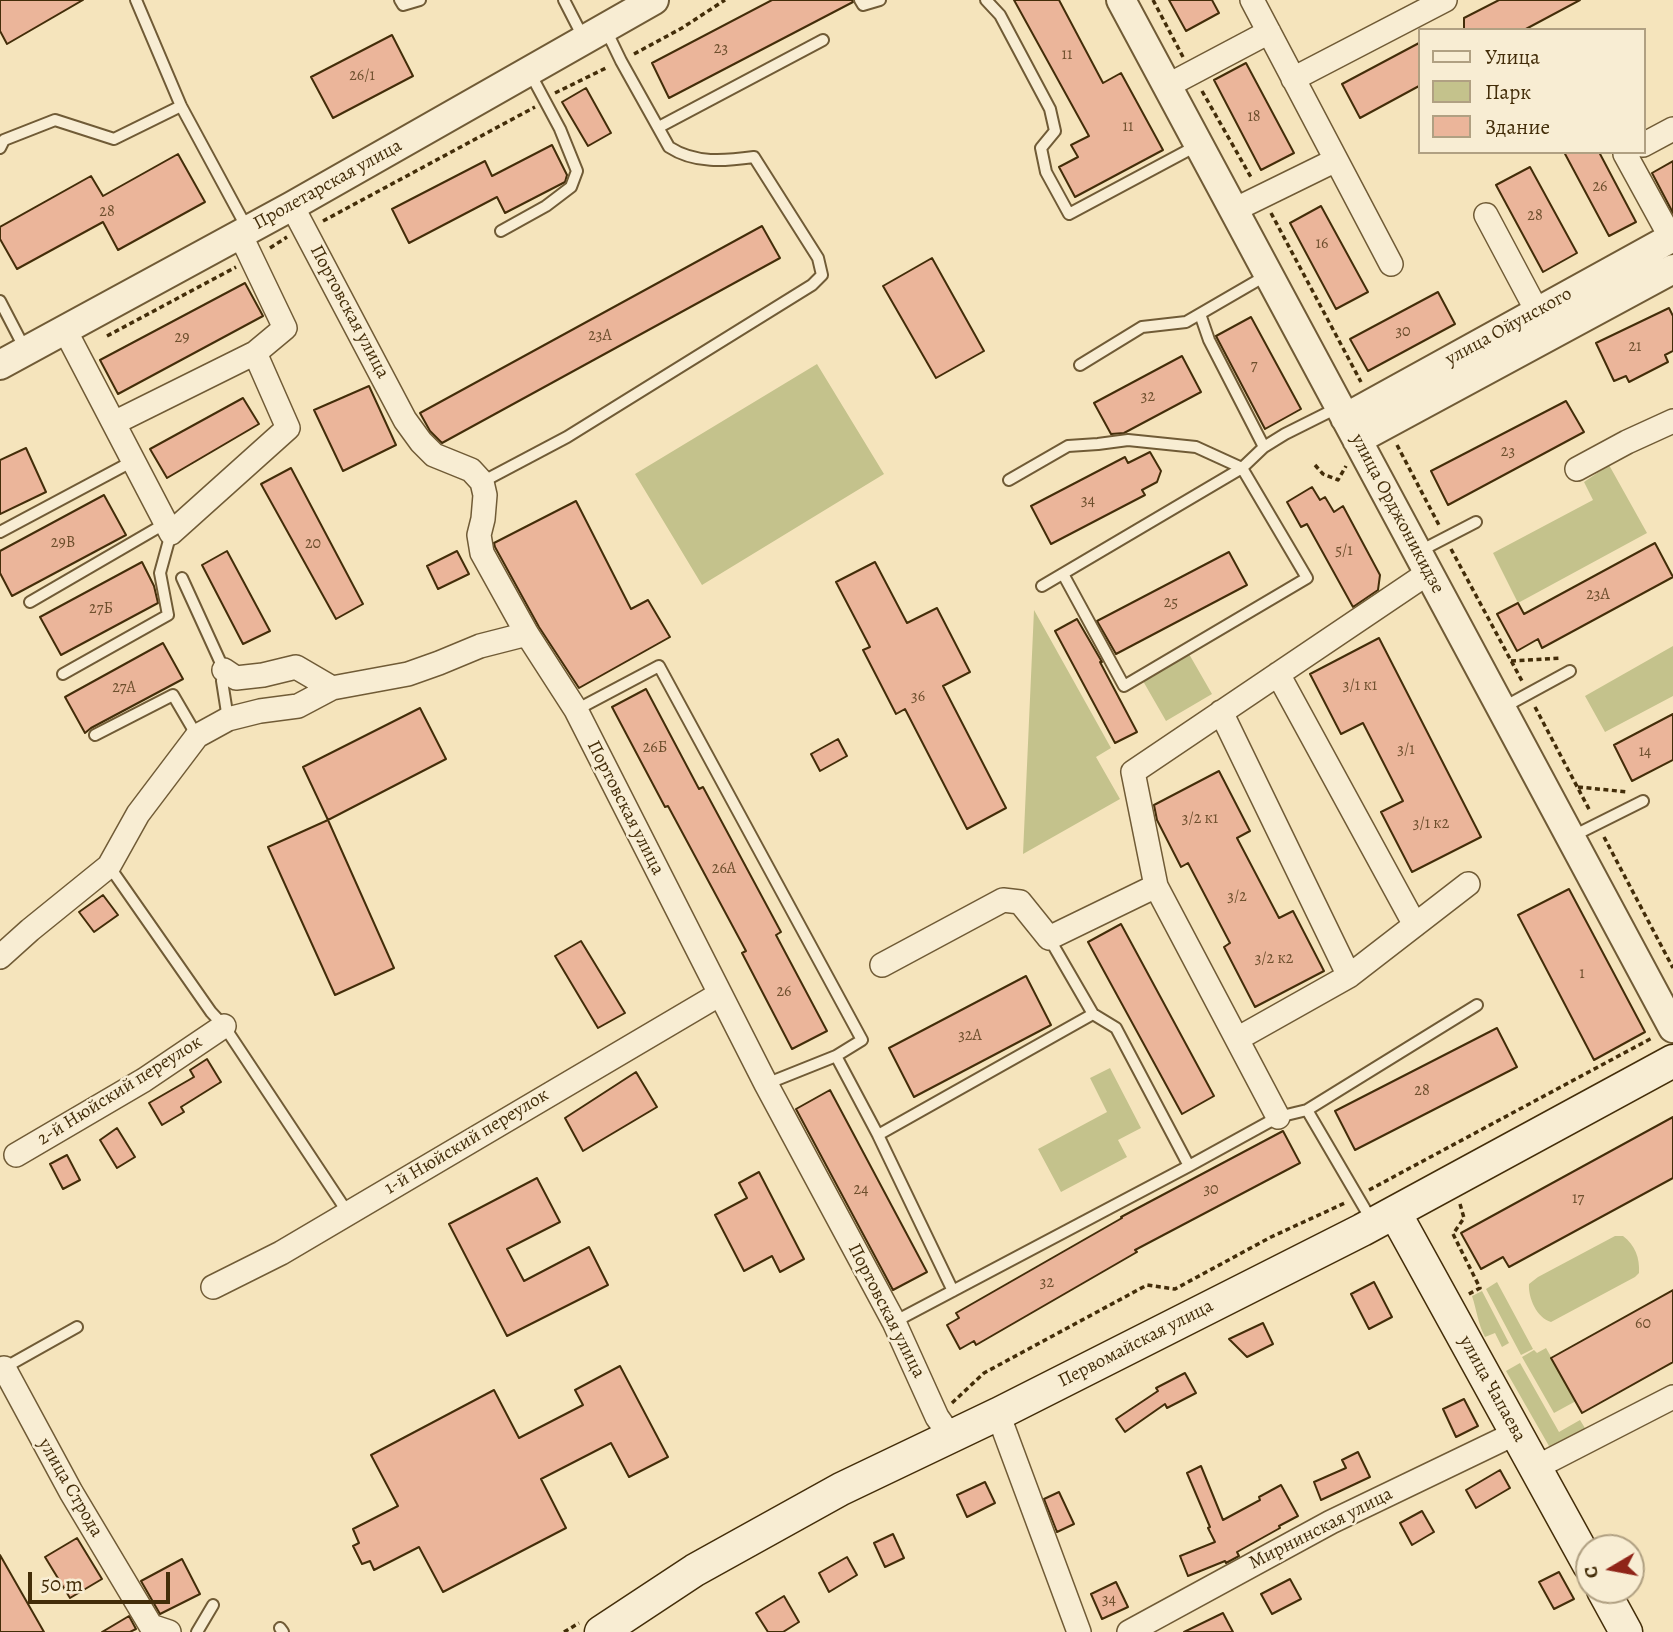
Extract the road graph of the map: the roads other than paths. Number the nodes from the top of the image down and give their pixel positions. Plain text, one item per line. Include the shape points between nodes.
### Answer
1 (136, 0) edge
2 (400, 0) edge
3 (420, 0) edge
4 (564, 0) edge
5 (654, 0) edge
6 (860, 0) edge
7 (880, 0) edge
8 (986, 0) edge
9 (1121, 0) edge
10 (1252, 0) edge
11 (1445, 0) edge
12 (1269, 32) junction
13 (594, 33) junction
14 (823, 40) dead end
15 (529, 70) junction
16 (1293, 79) junction
17 (1167, 86) junction
18 (181, 106) junction
19 (659, 127) junction
20 (1673, 129) edge
21 (1645, 144) edge
22 (1198, 145) junction
23 (0, 148) edge
24 (1626, 154) edge
25 (1336, 160) junction
26 (1234, 210) junction
27 (1486, 215) dead end
28 (298, 217) junction
29 (501, 231) dead end
30 (1667, 240) edge
31 (247, 241) junction
32 (1391, 264) dead end
33 (1673, 270) edge
34 (1268, 275) junction
35 (0, 301) edge
36 (1537, 312) junction
37 (1200, 314) junction
38 (65, 330) junction
39 (26, 351) junction
40 (255, 353) junction
41 (0, 365) edge
42 (1080, 365) dead end
43 (1347, 421) junction
44 (1673, 421) edge
45 (114, 423) junction
46 (1264, 447) junction
47 (133, 461) junction
48 (1242, 468) junction
49 (1577, 469) dead end
50 (1009, 480) dead end
51 (482, 482) junction
52 (1476, 522) dead end
53 (169, 528) junction
54 (0, 532) edge
55 (1423, 563) junction
56 (1063, 574) junction
57 (182, 578) dead end
58 (1042, 586) dead end
59 (30, 603) dead end
60 (527, 634) junction
61 (224, 670) junction
62 (1570, 671) dead end
63 (63, 674) dead end
64 (1278, 674) junction
65 (332, 688) junction
66 (1502, 709) junction
67 (576, 710) junction
68 (1222, 712) junction
69 (228, 719) junction
70 (95, 735) dead end
71 (197, 736) junction
72 (1641, 797) road end
73 (1570, 837) junction
74 (109, 866) junction
75 (1468, 884) dead end
76 (1156, 886) junction
77 (1415, 925) junction
78 (1049, 938) junction
79 (0, 957) edge
80 (882, 965) dead end
81 (1349, 976) junction
82 (720, 994) junction
83 (1477, 1005) dead end
84 (1093, 1014) junction
85 (224, 1026) junction
86 (1672, 1026) edge
87 (1237, 1039) junction
88 (836, 1056) junction
89 (1673, 1060) edge
90 (766, 1084) junction
91 (1307, 1110) junction
92 (1278, 1117) junction
93 (878, 1135) junction
94 (16, 1155) dead end
95 (1189, 1166) junction
96 (348, 1213) junction
97 (1384, 1218) junction
98 (213, 1287) dead end
99 (953, 1291) junction
100 (894, 1322) junction
101 (77, 1327) dead end
102 (2, 1365) edge
103 (1673, 1397) edge
104 (998, 1414) junction
105 (944, 1427) junction
106 (1516, 1433) junction
107 (1535, 1468) junction
108 (1575, 1540) edge
109 (1611, 1604) edge
110 (213, 1605) dead end
111 (594, 1625) edge
112 (169, 1632) edge
113 (197, 1632) edge
114 (1079, 1632) edge
115 (1129, 1632) edge
116 (1626, 1632) edge

1 - 18 lane
2 - 3 lane via 403,5
4 - 13 lane
5 - 13 street, Пролетарская улица
6 - 7 lane via 863,5
8 - 22 lane via 1000,15 1050,109 1055,131 1041,148 1046,172 1069,214
9 - 17 street, улица Орджоникидзе
10 - 12 street
11 - 16 street
12 - 16 street
12 - 17 street
13 - 15 street, Пролетарская улица
13 - 19 lane via 621,61
14 - 19 lane
15 - 28 street, Пролетарская улица
15 - 29 lane via 577,171 571,187
16 - 25 street
17 - 22 street, улица Орджоникидзе
18 - 23 lane via 114,139 55,120 4,140
18 - 31 lane
19 - 51 lane via 669,147 682,155 705,160 754,157 818,258 822,275 567,437
20 - 21 street
22 - 26 street, улица Орджоникидзе
24 - 30 street
25 - 26 street
25 - 32 street
26 - 34 street, улица Орджоникидзе
27 - 36 street
28 - 31 street, Пролетарская улица
28 - 51 street, Портовская улица via 405,420 434,455 471,470
30 - 33 street
30 - 36 street, улица Ойунского
31 - 38 street, Пролетарская улица
31 - 40 street via 285,328
33 - 43 street, улица Ойунского
34 - 37 lane
34 - 43 street, улица Орджоникидзе
35 - 39 lane
36 - 43 street, улица Ойунского
37 - 42 lane via 1186,322 1142,327
37 - 46 lane
38 - 39 street, Пролетарская улица
38 - 45 street
39 - 41 street, Пролетарская улица
40 - 45 street
40 - 53 street via 288,428
43 - 46 lane via 1285,434
43 - 55 street, улица Орджоникидзе
44 - 49 street
45 - 47 street
46 - 48 lane
47 - 53 street
47 - 54 lane
48 - 50 lane via 1196,447 1128,440 1068,446
48 - 56 lane
48 - 56 lane via 1307,578 1124,685
51 - 60 street, Портовская улица via 482,553
52 - 55 lane
53 - 59 lane
53 - 63 lane via 160,573 167,615
55 - 64 street
55 - 66 street, улица Орджоникидзе
56 - 58 lane
57 - 61 lane
60 - 65 street via 480,646 408,674
60 - 67 street, Портовская улица
61 - 65 street via 236,678 296,667
61 - 69 lane
62 - 66 lane
64 - 68 street
64 - 77 street
65 - 69 street via 298,706
66 - 73 street, улица Орджоникидзе
67 - 82 street, Портовская улица
67 - 88 lane via 659,666 862,1040
68 - 76 street via 1133,772
68 - 81 street
69 - 71 street
70 - 71 lane via 173,695
71 - 74 street via 138,814
72 - 73 lane
73 - 86 street, улица Орджоникидзе
74 - 79 street
74 - 85 lane
75 - 77 street
76 - 78 street
76 - 87 street
77 - 81 street
78 - 80 street via 1020,902 1003,900
78 - 84 lane
81 - 87 street
82 - 90 street, Портовская улица
82 - 96 street, 1-й Нюйский переулок
83 - 91 lane
84 - 93 lane
84 - 95 lane via 1116,1028
85 - 94 street, 2-й Нюйский переулок via 144,1080
85 - 96 lane
87 - 92 street
88 - 90 lane
88 - 93 lane
89 - 97 main road, Первомайская улица
90 - 100 street, Портовская улица
91 - 92 lane
91 - 97 lane via 1358,1196
92 - 95 lane
93 - 99 lane
95 - 99 lane
96 - 98 street, 1-й Нюйский переулок
97 - 104 main road, Первомайская улица
97 - 106 main road, улица Чапаева
99 - 100 lane
100 - 105 street, Портовская улица
101 - 102 lane, улица Строда
102 - 112 street, улица Строда via 151,1626
103 - 107 street
104 - 105 main road, Первомайская улица
104 - 114 street
105 - 111 main road, Первомайская улица
106 - 107 main road, улица Чапаева
106 - 115 street, Мирнинская улица via 1331,1522
107 - 108 main road, улица Чапаева
109 - 116 main road
110 - 113 lane

